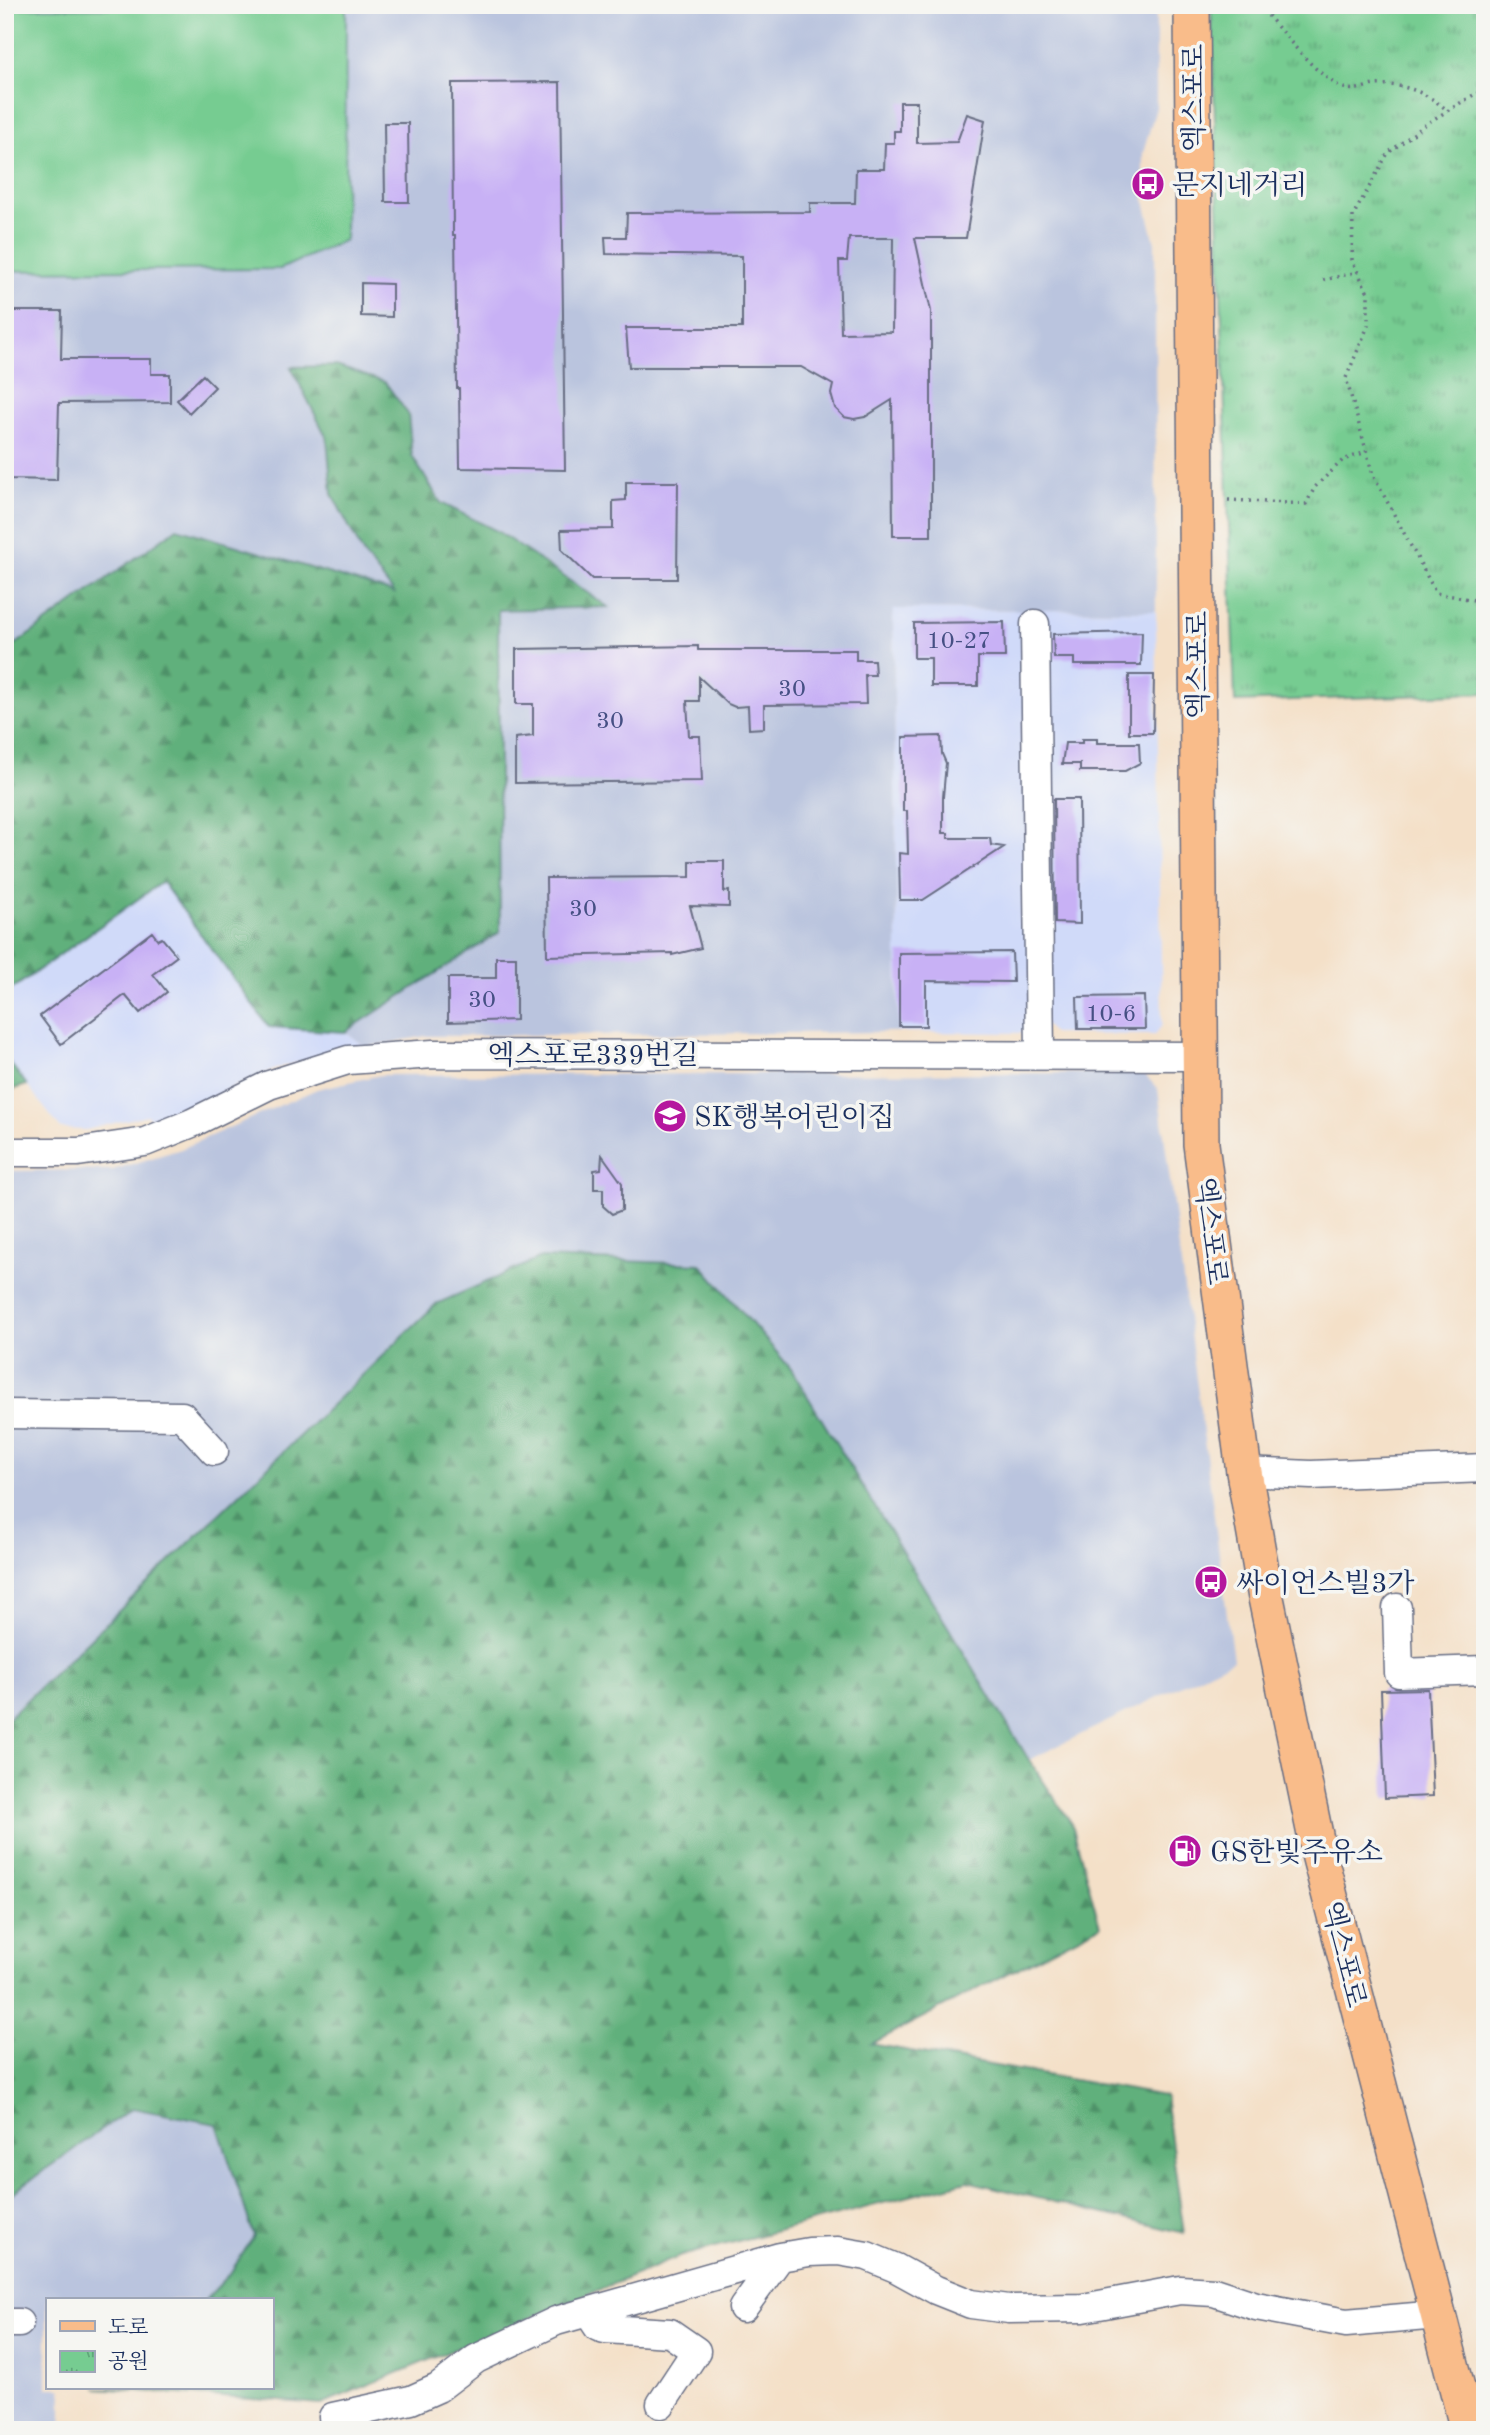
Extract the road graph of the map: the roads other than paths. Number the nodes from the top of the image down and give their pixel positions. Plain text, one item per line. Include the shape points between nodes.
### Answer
1 (1192, 5) edge
2 (1035, 624) dead end
3 (1040, 1055) junction
4 (1199, 1056) junction
5 (5, 1152) edge
6 (5, 1414) edge
7 (214, 1451) dead end
8 (1485, 1468) edge
9 (1244, 1472) junction
10 (1398, 1608) dead end
11 (1485, 1670) edge
12 (780, 2257) junction
13 (743, 2308) dead end
14 (588, 2312) junction
15 (1438, 2315) junction
16 (661, 2404) dead end
17 (333, 2417) dead end
18 (1468, 2430) edge

1 - 4 main road, 엑스포로
2 - 3 street
3 - 4 street, 엑스포로339번길
3 - 5 street, 엑스포로339번길 via 433,1054 348,1060 269,1085 145,1142 78,1152
4 - 9 main road, 엑스포로 via 1201,1144
6 - 7 street via 182,1416
8 - 9 street via 1311,1475
9 - 15 main road, 엑스포로 via 1319,1854
10 - 11 street via 1399,1673
12 - 13 street
12 - 14 street
12 - 15 street via 838,2251 867,2256 971,2304 1009,2309 1083,2308 1180,2290 1214,2292 1256,2306 1346,2323
14 - 16 street via 598,2327 670,2333 696,2351
14 - 17 street via 556,2321 476,2359 438,2388 411,2400
15 - 18 main road, 엑스포로

